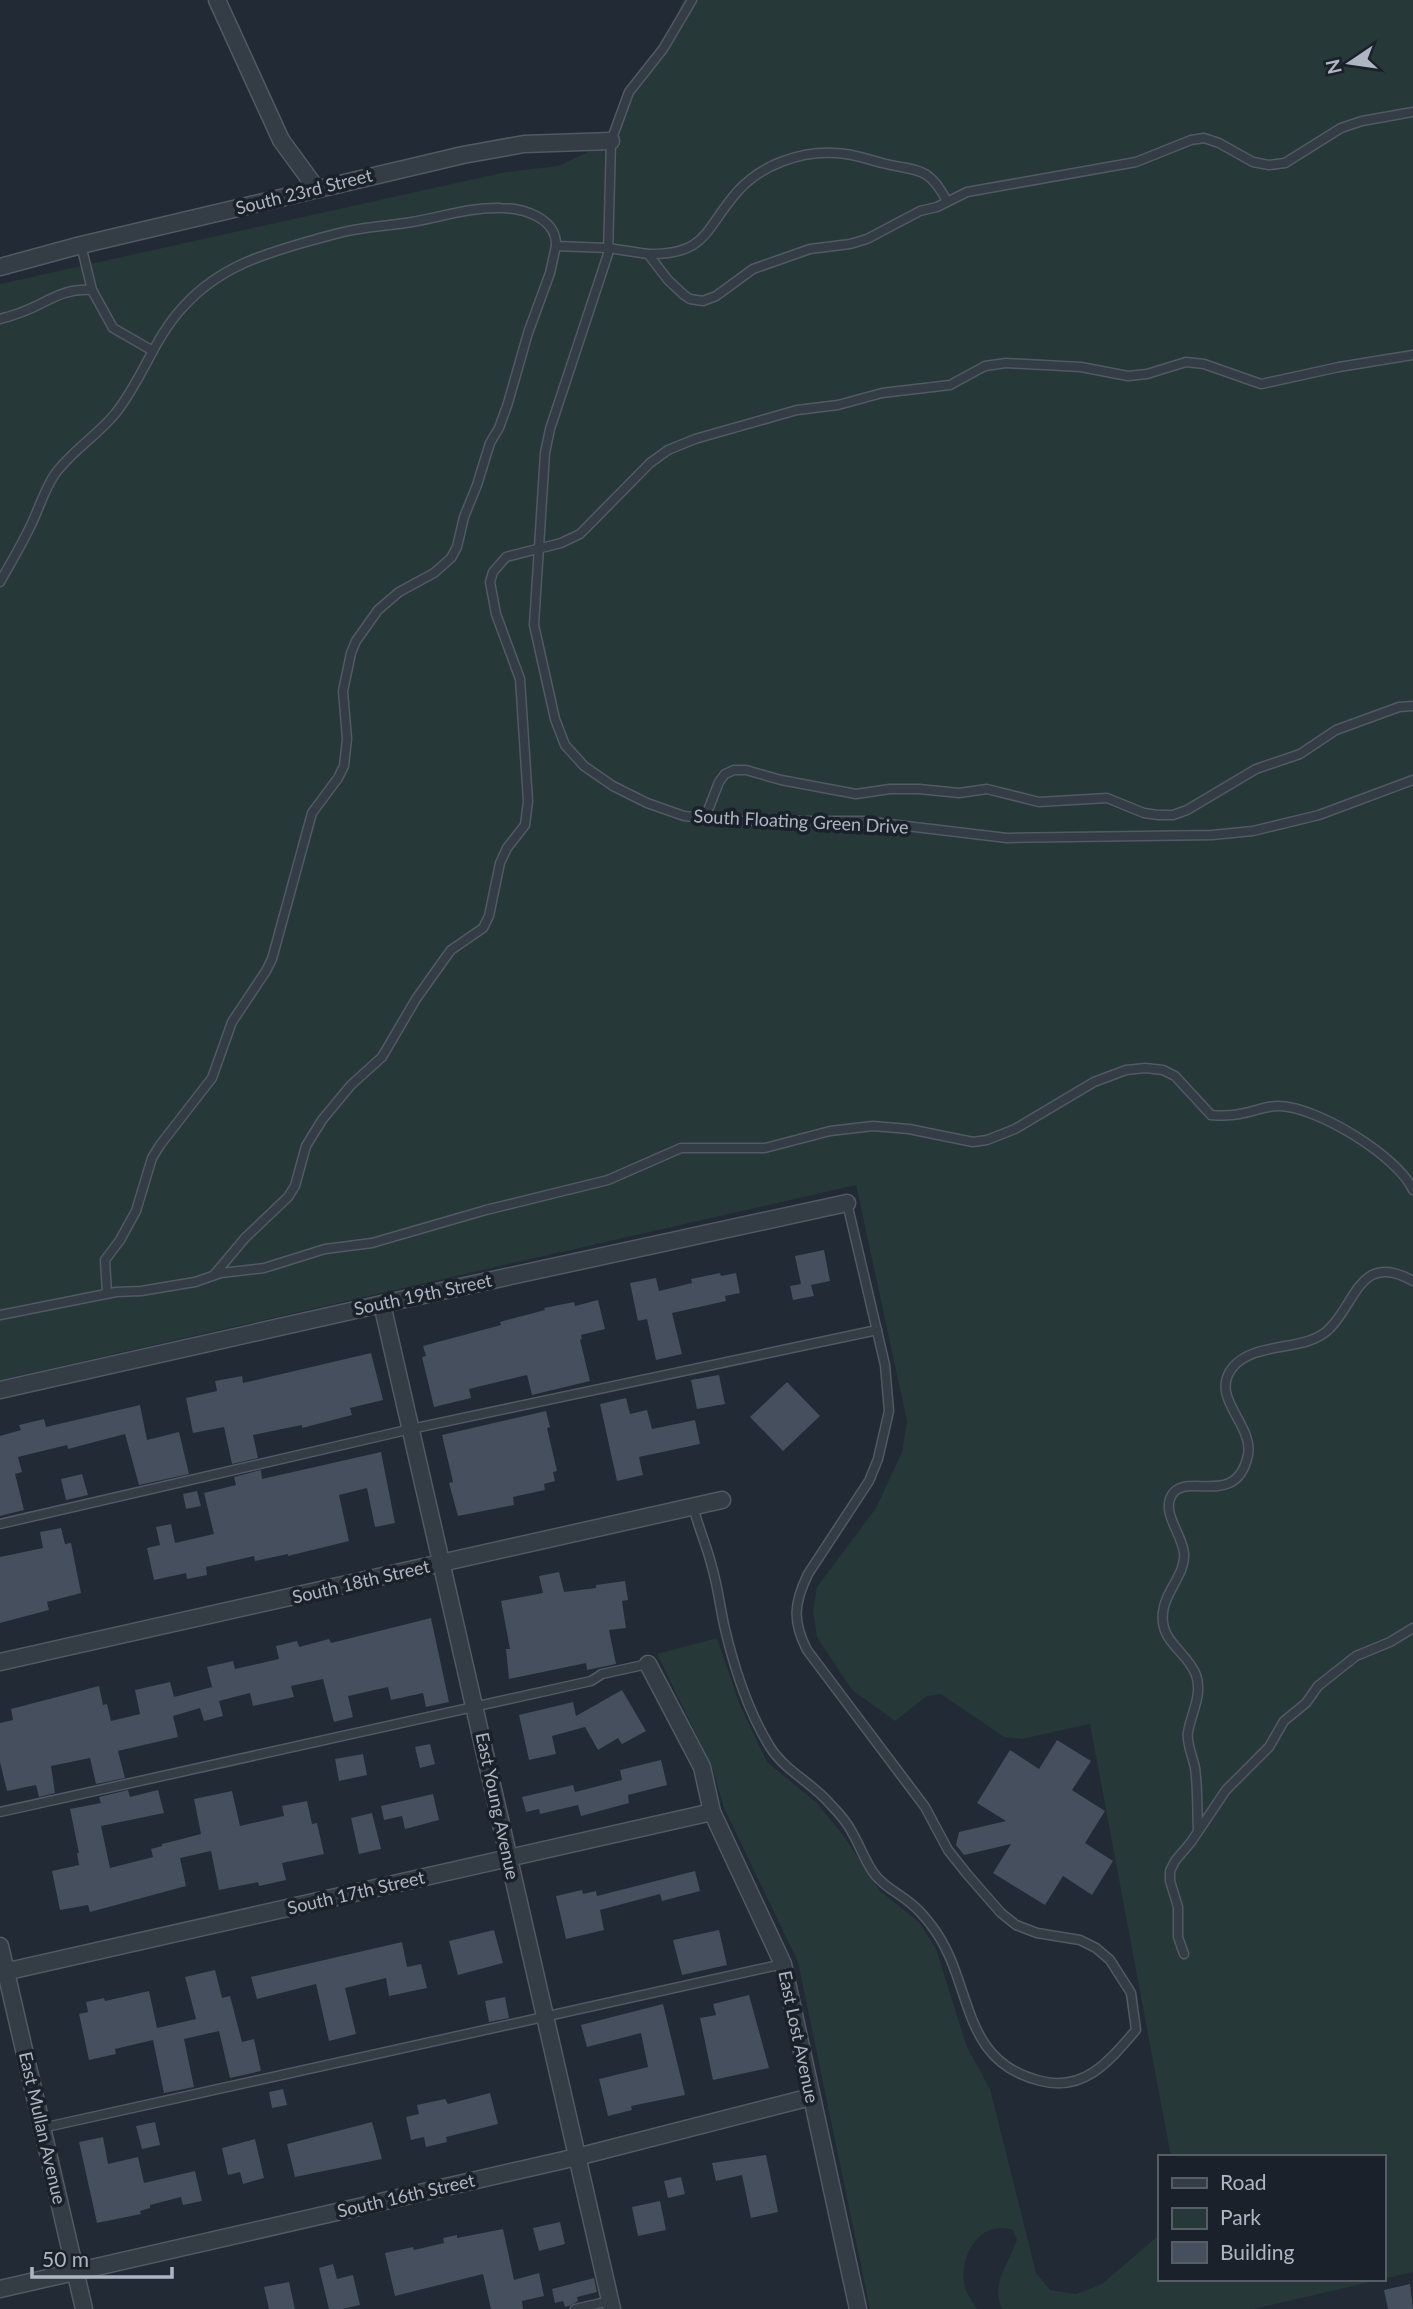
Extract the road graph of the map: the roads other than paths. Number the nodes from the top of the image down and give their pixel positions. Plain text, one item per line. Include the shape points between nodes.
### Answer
1 (217, 0) edge
2 (692, 0) edge
3 (1413, 112) edge
4 (611, 141) junction
5 (316, 188) junction
6 (947, 201) junction
7 (82, 246) junction
8 (556, 246) junction
9 (608, 248) junction
10 (648, 254) junction
11 (0, 267) edge
12 (92, 290) junction
13 (0, 319) edge
14 (153, 351) junction
15 (1413, 355) edge
16 (541, 548) junction
17 (0, 583) edge
18 (1413, 706) edge
19 (1413, 780) edge
20 (705, 818) junction
21 (1413, 1190) edge
22 (847, 1203) joint
23 (214, 1275) junction
24 (1413, 1281) edge
25 (107, 1293) junction
26 (382, 1304) junction
27 (0, 1315) edge
28 (877, 1330) junction
29 (0, 1390) edge
30 (411, 1429) junction
31 (722, 1500) dead end
32 (693, 1506) junction
33 (0, 1524) edge
34 (442, 1564) junction
35 (1413, 1628) edge
36 (0, 1662) edge
37 (648, 1664) joint
38 (475, 1706) junction
39 (0, 1812) edge
40 (712, 1812) junction
41 (1198, 1831) junction
42 (509, 1858) junction
43 (0, 1946) edge
44 (1184, 1954) dead end
45 (783, 1964) junction
46 (3, 1973) edge
47 (545, 2017) junction
48 (811, 2097) junction
49 (42, 2128) junction
50 (577, 2157) junction
51 (75, 2270) junction
52 (0, 2288) edge
53 (611, 2305) edge
54 (84, 2309) edge
55 (575, 2309) edge
56 (858, 2309) edge

1 - 5 street via 281,140
2 - 4 lane, South Floating Green Drive via 629,92
3 - 6 lane via 1341,128 1285,163 1253,162 1205,138 1136,162 991,187
4 - 5 street, South 23rd Street via 524,144
4 - 9 lane, South Floating Green Drive
5 - 7 street, South 23rd Street
6 - 10 lane via 858,242 810,249 753,269 703,301 676,289
6 - 10 lane via 933,180 916,169 836,153 805,154 755,176 690,247 682,252
7 - 11 street, South 23rd Street
7 - 12 lane
8 - 9 lane
8 - 14 lane via 542,219 501,208 357,229 261,254 197,292 169,323
8 - 25 lane via 457,547 434,573 387,601 356,641 344,678 344,766 312,813 272,959 232,1022 212,1078 152,1158 136,1210 104,1260
9 - 10 lane
9 - 16 lane, South Floating Green Drive via 550,429 543,469
12 - 13 lane via 66,291
12 - 14 lane via 113,328
14 - 17 lane via 117,412 54,476
15 - 16 lane via 1261,384 1186,362 1128,376 1081,367 985,366 950,385 797,410 668,450 580,534
16 - 20 lane, South Floating Green Drive via 534,625 565,745 612,786 684,816
16 - 23 lane via 506,557 490,582 496,614 520,678 528,801 525,825 500,863 489,916 483,928 458,944 443,961 382,1057 322,1120 306,1146 288,1197
18 - 20 lane via 1336,730 1300,754 1256,769 1173,815 1144,813 1107,798 1039,802 987,789 959,793 890,789 856,794 734,770 719,782
19 - 20 lane, South Floating Green Drive via 1309,818 1212,835 1007,838 864,821
21 - 23 lane via 1389,1159 1325,1118 1279,1106 1212,1115 1175,1076 1145,1068 1094,1082 1015,1129 987,1140 974,1142 873,1126 830,1131 765,1148 681,1148 587,1186 372,1243
22 - 26 street, South 19th Street
22 - 28 lane
23 - 25 lane via 178,1285
24 - 41 lane via 1386,1272 1372,1275 1362,1282 1330,1329 1295,1344 1251,1354 1236,1364 1225,1386 1246,1435 1246,1461 1233,1481 1221,1487 1181,1487 1171,1495 1168,1506 1184,1557 1163,1612 1164,1633 1197,1677 1198,1694 1187,1734 1195,1767
25 - 27 lane
26 - 29 street, South 19th Street
26 - 30 street, East Young Avenue
28 - 30 lane
28 - 32 lane via 888,1386 885,1433 869,1481 801,1588 796,1601 799,1635 925,1807 948,1850 1001,1913 1037,1933 1080,1940 1110,1960 1131,1993 1136,2030 1094,2074 1051,2084 1024,2077 1000,2063 977,2032 956,1972 931,1926 911,1903 875,1875 831,1804 771,1749 734,1664 712,1563
30 - 33 lane
30 - 34 street, East Young Avenue
31 - 32 street, South 18th Street
32 - 34 street, South 18th Street
34 - 36 street, South 18th Street
34 - 38 street, East Young Avenue
35 - 41 lane via 1356,1656 1318,1686 1284,1721 1269,1747 1226,1790
37 - 38 lane
37 - 40 street, East Lost Avenue via 702,1767
38 - 39 lane
38 - 42 street, East Young Avenue
40 - 42 street, South 17th Street
40 - 45 street, East Lost Avenue
41 - 44 lane via 1170,1871
42 - 46 street, South 17th Street
42 - 47 street, East Young Avenue
43 - 46 street, East Mullan Avenue
45 - 47 lane
45 - 48 street, East Lost Avenue
46 - 49 street, East Mullan Avenue
47 - 49 lane
47 - 50 street, East Young Avenue
48 - 50 street, South 16th Street
48 - 56 street, East Lost Avenue
49 - 51 street, East Mullan Avenue
50 - 51 street, South 16th Street
50 - 53 street, East Young Avenue
51 - 52 street, South 16th Street
51 - 54 street, East Mullan Avenue
53 - 55 lane

